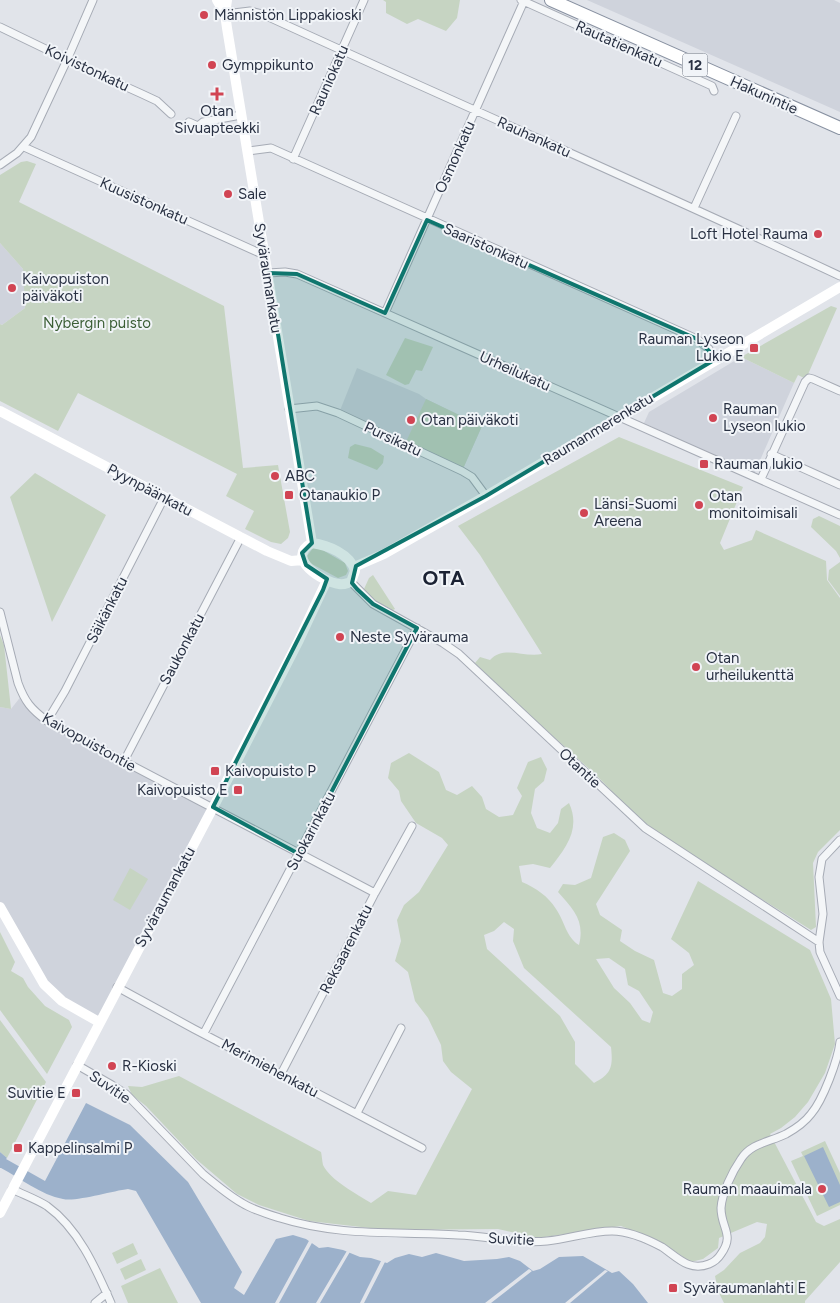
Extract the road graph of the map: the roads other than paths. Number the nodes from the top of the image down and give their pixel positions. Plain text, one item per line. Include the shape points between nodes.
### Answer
1 (93, 0) edge
2 (217, 0) edge
3 (227, 0) edge
4 (364, 0) edge
5 (551, 0) edge
6 (522, 1) edge
7 (225, 14) junction
8 (0, 27) edge
9 (342, 51) junction
10 (67, 60) junction
11 (714, 91) dead end
12 (475, 111) junction
13 (171, 114) dead end
14 (241, 115) junction
15 (736, 116) dead end
16 (190, 122) dead end
17 (840, 128) edge
18 (24, 147) junction
19 (248, 151) junction
20 (294, 159) junction
21 (0, 165) edge
22 (694, 208) junction
23 (427, 220) junction
24 (264, 255) junction
25 (268, 273) junction
26 (840, 276) edge
27 (840, 287) edge
28 (385, 313) junction
29 (714, 360) junction
30 (840, 391) edge
31 (289, 409) junction
32 (0, 411) edge
33 (620, 416) junction
34 (771, 454) junction
35 (761, 479) junction
36 (840, 485) edge
37 (486, 496) junction
38 (164, 498) junction
39 (840, 515) edge
40 (241, 537) junction
41 (312, 543) junction
42 (303, 560) junction
43 (354, 567) junction
44 (327, 580) junction
45 (351, 582) junction
46 (0, 612) edge
47 (417, 628) junction
48 (47, 721) junction
49 (124, 761) junction
50 (213, 807) junction
51 (412, 826) dead end
52 (840, 840) edge
53 (299, 854) junction
54 (374, 893) junction
55 (0, 907) edge
56 (819, 942) junction
57 (118, 987) junction
58 (840, 996) edge
59 (99, 1022) junction
60 (401, 1028) dead end
61 (204, 1033) junction
62 (840, 1042) edge
63 (77, 1065) junction
64 (281, 1074) junction
65 (357, 1113) junction
66 (422, 1148) dead end
67 (14, 1185) junction
68 (0, 1212) edge
69 (107, 1293) junction
70 (95, 1303) edge
71 (111, 1303) edge

1 - 10 street
2 - 7 main road, Syväraumankatu
3 - 7 main road, Syväraumankatu
4 - 9 street, Rauniokatu
5 - 17 highway, Hakunintie / 12
6 - 11 street, Rautatienkatu via 712,86
6 - 12 street, Osmonkatu
7 - 9 street, Rauhankatu via 250,11 262,14
7 - 14 main road, Syväraumankatu
8 - 10 street, Koivistonkatu
9 - 12 street, Rauhankatu
9 - 20 street, Rauniokatu
10 - 13 street, Koivistonkatu via 157,101
10 - 18 street
12 - 22 street, Rauhankatu
12 - 23 street, Osmonkatu
14 - 16 street via 203,122 198,126
14 - 19 main road, Syväraumankatu
15 - 22 street
18 - 21 street
18 - 24 street, Kuusistonkatu
19 - 20 street, Saaristonkatu via 271,148
19 - 24 main road, Syväraumankatu
20 - 23 street, Saaristonkatu
22 - 26 street, Rauhankatu
23 - 28 street, Osmonkatu
23 - 29 street, Saaristonkatu via 697,339 709,349
24 - 25 main road, Syväraumankatu
25 - 28 street, Urheilukatu via 296,274
25 - 31 main road, Syväraumankatu
27 - 29 main road, Raumanmerenkatu
28 - 33 street, Urheilukatu
29 - 33 main road, Raumanmerenkatu
30 - 34 street via 809,378
31 - 37 street, Pursikatu via 317,406 338,414 462,470 472,477
31 - 41 main road, Syväraumankatu
32 - 38 main road, Pyynpäänkatu
33 - 35 street, Urheilukatu
33 - 37 main road, Raumanmerenkatu
34 - 35 street
34 - 36 street
35 - 39 street, Urheilukatu
37 - 43 main road, Raumanmerenkatu
38 - 40 main road, Pyynpäänkatu
38 - 48 street, Säikänkatu
40 - 42 main road, Pyynpäänkatu via 291,561
40 - 49 street, Saukonkatu
41 - 42 main road via 302,553
41 - 43 main road via 338,552
42 - 44 main road via 310,570
43 - 45 main road
44 - 45 main road via 344,585
44 - 50 main road, Syväraumankatu
45 - 47 street, Otantie via 373,604
46 - 48 street, Kaivopuistontie via 22,694 32,710
47 - 53 street, Suokarinkatu
47 - 56 street, Otantie via 473,666 645,828
48 - 49 street, Kaivopuistontie
49 - 50 street, Kaivopuistontie
50 - 53 street, Kaivopuistontie
50 - 57 main road, Syväraumankatu
51 - 54 street, Reksaarenkatu
52 - 56 street via 819,868 823,914
53 - 54 street, Kaivopuistontie
53 - 61 street, Suokarinkatu
54 - 64 street, Reksaarenkatu
55 - 59 main road via 53,994
56 - 58 street via 823,960
57 - 59 main road, Syväraumankatu
57 - 61 street, Merimiehenkatu
59 - 63 main road, Syväraumankatu
60 - 65 street
61 - 64 street, Merimiehenkatu
62 - 63 street, Suvitie via 838,1058 812,1114 786,1133 753,1146 741,1159 721,1209 729,1238 727,1245 716,1260 703,1266 687,1265 661,1247 626,1232 612,1231 547,1241 505,1241 458,1235 324,1229 274,1216 243,1204 229,1194 203,1174 126,1094
63 - 67 main road, Syväraumankatu
64 - 65 street, Merimiehenkatu
65 - 66 street, Merimiehenkatu
67 - 68 main road, Syväraumankatu
67 - 69 street via 48,1206 60,1218 83,1247
69 - 70 street
69 - 71 street

